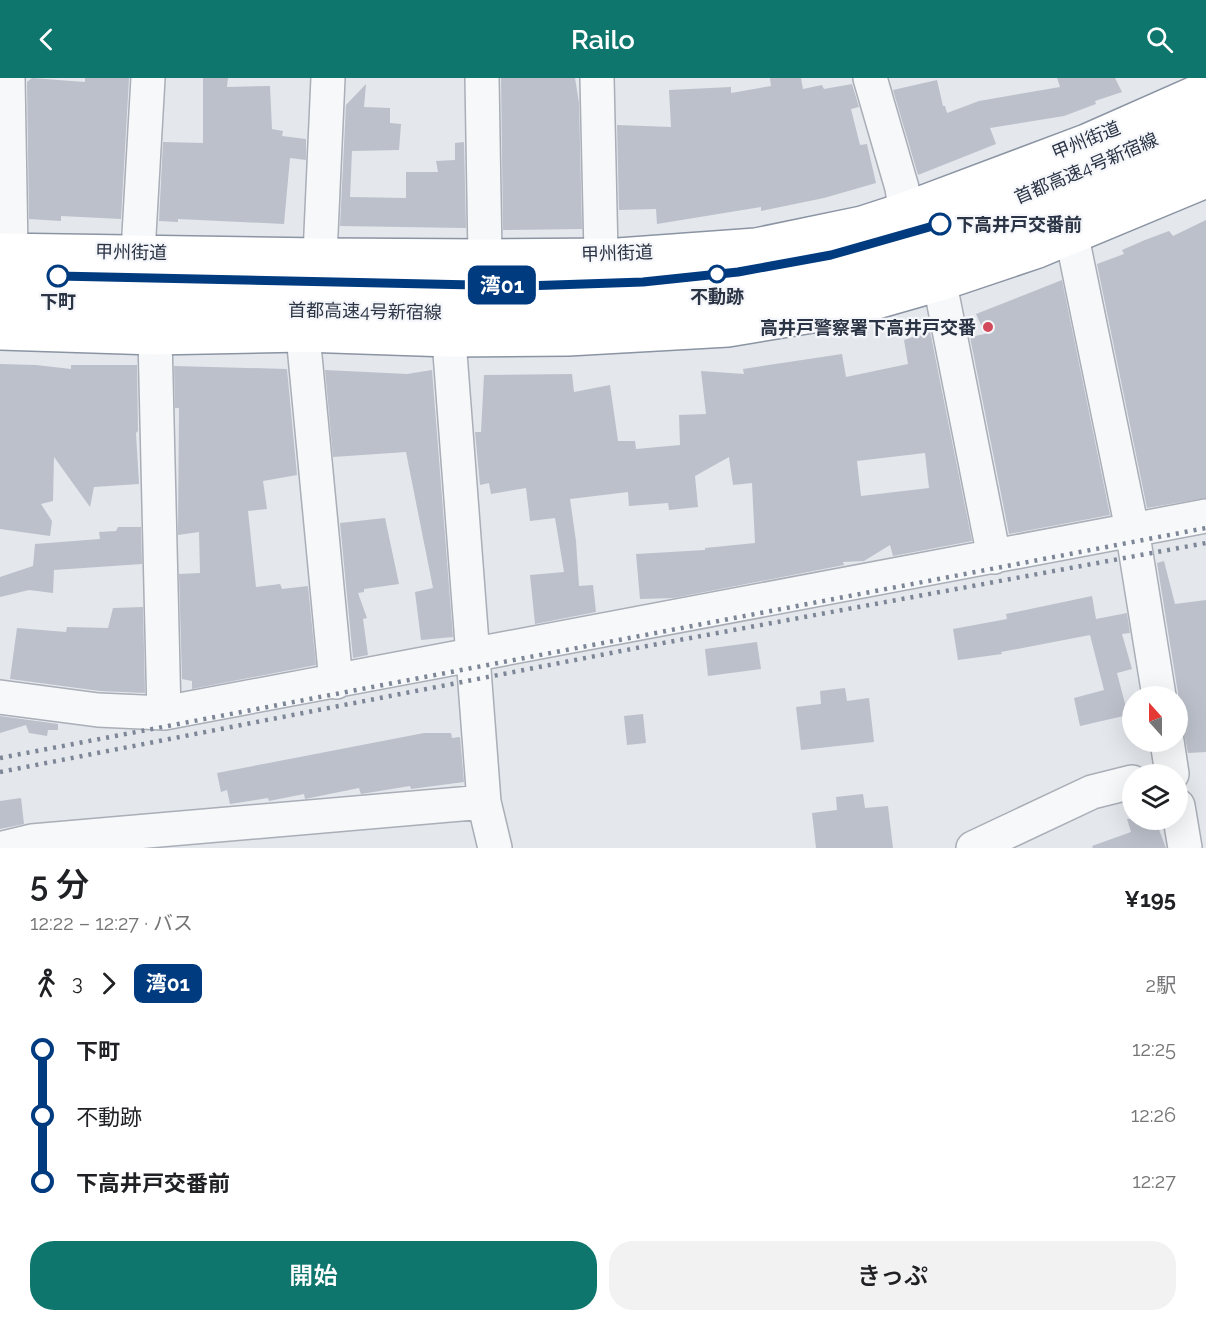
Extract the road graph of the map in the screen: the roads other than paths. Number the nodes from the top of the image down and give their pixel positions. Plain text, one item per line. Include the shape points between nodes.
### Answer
1 (8, 78) edge
2 (148, 78) edge
3 (328, 78) edge
4 (482, 78) edge
5 (597, 78) edge
6 (870, 78) edge
7 (1206, 88) edge
8 (1206, 116) edge
9 (1206, 147) edge
10 (1206, 180) edge
11 (905, 209) junction
12 (1072, 237) junction
13 (138, 252) junction
14 (601, 254) junction
15 (321, 255) junction
16 (485, 256) junction
17 (4, 258) edge
18 (940, 284) junction
19 (0, 304) edge
20 (0, 333) edge
21 (303, 335) junction
22 (155, 338) junction
23 (449, 340) junction
24 (1206, 516) edge
25 (1132, 530) junction
26 (994, 557) junction
27 (474, 654) junction
28 (336, 682) junction
29 (1158, 686) edge
30 (0, 697) edge
31 (164, 713) junction
32 (1122, 785) edge
33 (484, 802) junction
34 (1182, 830) edge
35 (162, 839) edge
36 (22, 846) edge
37 (495, 848) edge
38 (973, 848) edge
39 (1185, 848) edge

1 - 17 street
2 - 13 street
3 - 15 street
4 - 16 street
5 - 14 street
6 - 11 street
7 - 11 highway, 甲州街道 via 1086,141
8 - 17 highway, 首都高速4号新宿線 via 1018,198 935,226 831,255 738,272 643,282 524,286
9 - 19 highway, 首都高速4号新宿線 via 1030,224 932,258 836,284 744,300 645,310 530,315
10 - 12 highway
11 - 14 highway, 甲州街道 via 862,223 756,245
12 - 18 highway
12 - 25 street
13 - 15 highway, 甲州街道
13 - 17 highway, 甲州街道
14 - 16 highway, 甲州街道
15 - 16 highway, 甲州街道
18 - 23 highway via 849,310 728,330 568,339
18 - 26 street
20 - 22 highway
21 - 22 highway
21 - 23 highway
21 - 28 street
22 - 31 street
23 - 27 street
24 - 25 street
25 - 26 street
25 - 29 street
26 - 27 street
27 - 28 street
27 - 33 street
28 - 31 street
30 - 31 street via 98,710
32 - 38 street via 1092,792
33 - 35 street
33 - 37 street
34 - 39 street
35 - 36 street

